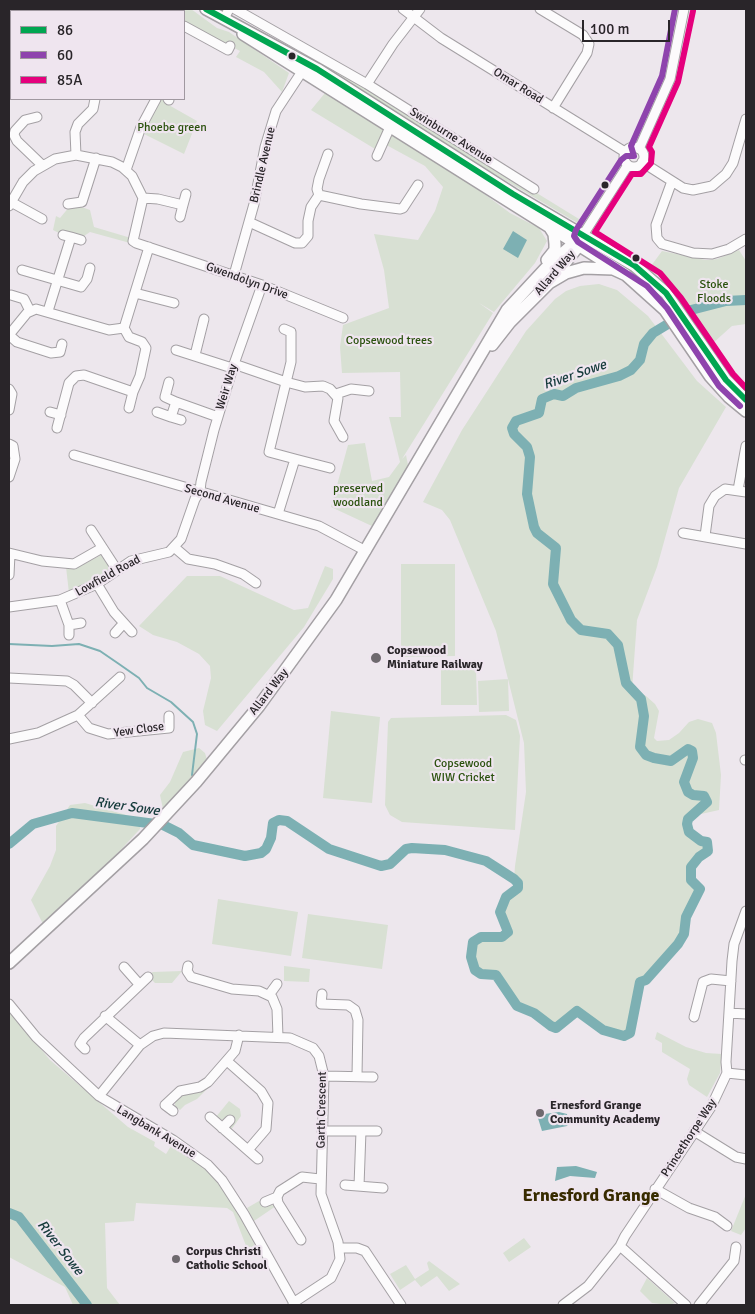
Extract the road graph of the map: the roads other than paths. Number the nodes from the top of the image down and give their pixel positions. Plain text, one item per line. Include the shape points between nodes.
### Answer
1 (206, 9) edge
2 (403, 9) edge
3 (420, 9) edge
4 (540, 9) edge
5 (684, 9) edge
6 (231, 14) edge
7 (413, 18) junction
8 (185, 27) edge
9 (231, 50) dead end
10 (305, 67) junction
11 (367, 84) junction
12 (95, 100) edge
13 (155, 100) edge
14 (553, 108) junction
15 (37, 118) dead end
16 (746, 119) edge
17 (390, 126) junction
18 (744, 135) edge
19 (639, 149) junction
20 (625, 152) junction
21 (76, 154) junction
22 (328, 154) dead end
23 (378, 156) dead end
24 (96, 158) junction
25 (642, 162) junction
26 (42, 165) junction
27 (628, 165) junction
28 (126, 170) junction
29 (672, 181) junction
30 (418, 185) dead end
31 (534, 189) dead end
32 (186, 194) dead end
33 (319, 195) junction
34 (143, 198) junction
35 (10, 204) edge
36 (68, 204) dead end
37 (183, 206) junction
38 (180, 217) dead end
39 (42, 219) dead end
40 (249, 222) junction
41 (549, 226) junction
42 (581, 238) junction
43 (746, 239) edge
44 (81, 240) dead end
45 (149, 247) junction
46 (22, 270) dead end
47 (92, 274) dead end
48 (234, 274) junction
49 (626, 275) junction
50 (57, 281) junction
51 (549, 283) junction
52 (262, 285) junction
53 (639, 285) junction
54 (135, 293) junction
55 (521, 293) junction
56 (11, 294) dead end
57 (174, 303) dead end
58 (30, 311) junction
59 (48, 311) junction
60 (672, 311) junction
61 (343, 318) dead end
62 (204, 319) dead end
63 (682, 324) junction
64 (124, 328) junction
65 (284, 329) dead end
66 (9, 335) edge
67 (176, 350) dead end
68 (195, 356) junction
69 (63, 362) dead end
70 (233, 366) junction
71 (469, 373) junction
72 (169, 382) dead end
73 (286, 382) junction
74 (9, 389) edge
75 (369, 391) dead end
76 (133, 392) junction
77 (336, 394) junction
78 (746, 400) edge
79 (176, 402) junction
80 (128, 408) dead end
81 (9, 410) edge
82 (746, 411) edge
83 (50, 412) dead end
84 (157, 412) dead end
85 (61, 415) junction
86 (171, 416) junction
87 (218, 417) junction
88 (181, 420) dead end
89 (57, 428) dead end
90 (343, 437) dead end
91 (9, 444) edge
92 (746, 446) edge
93 (74, 455) dead end
94 (295, 459) junction
95 (330, 468) dead end
96 (9, 477) edge
97 (200, 491) junction
98 (742, 491) edge
99 (278, 514) junction
100 (91, 530) dead end
101 (683, 533) dead end
102 (704, 536) junction
103 (746, 544) edge
104 (102, 548) junction
105 (174, 548) junction
106 (366, 551) junction
107 (9, 553) edge
108 (117, 570) junction
109 (9, 575) edge
110 (256, 582) dead end
111 (97, 584) junction
112 (60, 600) junction
113 (9, 607) edge
114 (81, 623) dead end
115 (123, 624) junction
116 (132, 632) dead end
117 (115, 633) dead end
118 (120, 677) dead end
119 (9, 678) edge
120 (92, 703) junction
121 (78, 714) junction
122 (169, 716) dead end
123 (9, 739) edge
124 (746, 911) edge
125 (12, 960) edge
126 (188, 966) dead end
127 (124, 967) dead end
128 (9, 968) edge
129 (148, 977) dead end
130 (731, 981) junction
131 (139, 984) junction
132 (277, 984) dead end
133 (322, 994) dead end
134 (269, 995) junction
135 (9, 1004) edge
136 (729, 1013) junction
137 (746, 1014) edge
138 (105, 1016) junction
139 (694, 1018) dead end
140 (239, 1035) junction
141 (278, 1037) junction
142 (80, 1045) dead end
143 (140, 1045) junction
144 (227, 1061) junction
145 (727, 1073) junction
146 (746, 1075) edge
147 (324, 1076) junction
148 (357, 1076) junction
149 (373, 1077) dead end
150 (99, 1096) junction
151 (173, 1111) dead end
152 (210, 1116) dead end
153 (230, 1120) dead end
154 (222, 1128) junction
155 (322, 1131) junction
156 (361, 1131) junction
157 (377, 1131) dead end
158 (694, 1131) junction
159 (248, 1150) junction
160 (258, 1159) dead end
161 (746, 1160) edge
162 (320, 1179) junction
163 (345, 1185) dead end
164 (359, 1186) junction
165 (383, 1188) dead end
166 (655, 1189) junction
167 (277, 1197) junction
168 (265, 1202) dead end
169 (727, 1226) dead end
170 (301, 1240) dead end
171 (620, 1246) junction
172 (736, 1247) dead end
173 (340, 1250) junction
174 (294, 1304) edge
175 (401, 1305) edge
176 (563, 1305) edge
177 (686, 1305) edge
178 (699, 1305) edge

1 - 6 main road
2 - 7 street, Omar Road
3 - 7 street
4 - 14 street via 583,35 589,44 587,53
5 - 19 street via 670,79
6 - 10 main road
6 - 10 main road via 260,46
6 - 11 street, Swinburne Avenue
7 - 11 street
7 - 14 street, Omar Road
8 - 9 street
10 - 17 main road
10 - 40 street, Brindle Avenue via 276,111
10 - 42 main road
11 - 31 street, Swinburne Avenue
12 - 21 street via 93,108 75,132
13 - 28 street via 145,118
14 - 20 street, Omar Road
15 - 26 street via 22,117 14,135
16 - 18 street
17 - 23 street
17 - 41 main road
18 - 29 street via 732,163 719,182 702,190 693,190
19 - 20 street via 631,147
19 - 25 street via 643,155
20 - 27 street via 624,159
21 - 24 street
21 - 26 street
22 - 33 street via 319,179
24 - 28 street
24 - 36 street via 86,204
25 - 27 street
25 - 29 street
26 - 35 street via 23,182
27 - 42 street
28 - 34 street via 134,178
29 - 43 street via 656,225 657,238 662,244 693,253 712,254 729,250
30 - 33 street via 400,209
32 - 37 street
33 - 40 street via 311,207 308,236 302,243 295,243
34 - 37 street
34 - 45 street via 133,241
35 - 39 street
37 - 38 street
40 - 48 street, Brindle Avenue
41 - 42 main road
41 - 55 main road, Allard Way via 556,239 555,250
42 - 49 main road
42 - 51 main road, Allard Way
42 - 53 main road via 631,272
42 - 55 main road, Allard Way
42 - 60 main road via 653,279
44 - 50 street via 67,236
45 - 48 street, Gwendolyn Drive
45 - 54 street
46 - 50 street
47 - 50 street via 81,287
48 - 52 street, Gwendolyn Drive
49 - 51 main road via 613,269 584,268
49 - 53 main road
50 - 59 street
51 - 71 main road, Allard Way via 510,322
52 - 61 street, Gwendolyn Drive
52 - 70 street, Weir Way
53 - 60 main road
54 - 57 street
54 - 64 street
55 - 71 main road, Allard Way via 495,328
56 - 58 street via 24,299
58 - 59 street
58 - 66 street
59 - 64 street via 109,330
60 - 63 main road
62 - 68 street
63 - 78 main road
63 - 82 main road via 710,376
64 - 76 street via 129,337 142,342 146,348
65 - 73 street via 291,332 291,362
66 - 69 street via 17,342 51,353 61,348
67 - 68 street
68 - 70 street
70 - 73 street
70 - 87 street, Weir Way
71 - 106 main road, Allard Way
72 - 79 street via 165,397
73 - 77 street via 306,387 324,386
73 - 94 street via 269,452
74 - 81 street via 12,394
75 - 77 street via 351,389
76 - 80 street
76 - 85 street via 84,375 76,376 69,384
77 - 90 street via 338,403 334,421
79 - 86 street
79 - 87 street
83 - 85 street
84 - 86 street
85 - 89 street
86 - 88 street
87 - 97 street, Weir Way
91 - 96 street via 13,446 15,459
92 - 98 street
93 - 97 street, Second Avenue
94 - 95 street
94 - 99 street
97 - 99 street, Second Avenue
97 - 105 street
98 - 102 street via 724,489 711,501
99 - 106 street, Second Avenue via 319,526
100 - 104 street
101 - 102 street
102 - 103 street
104 - 107 street via 74,564
104 - 108 street
105 - 108 street, Lowfield Road via 164,554 139,558
105 - 110 street via 188,559 215,564
106 - 125 main road, Allard Way via 308,640 211,764 143,840
107 - 109 street
108 - 111 street, Lowfield Road
111 - 112 street, Lowfield Road
111 - 115 street
112 - 113 street, Lowfield Road
112 - 114 street via 69,630
115 - 116 street
115 - 117 street
118 - 120 street
119 - 120 street via 66,681
120 - 121 street
121 - 122 street, Yew Close via 89,728 108,734 169,728
121 - 123 street via 38,732
124 - 130 street, Princethorpe Way via 734,944
125 - 128 street
126 - 134 street via 191,977
127 - 131 street
129 - 131 street
130 - 136 street, Princethorpe Way
130 - 139 street via 710,979 703,982
131 - 138 street
132 - 134 street
133 - 148 street via 321,1004 348,1005 355,1010 358,1020
134 - 141 street via 277,1009
135 - 150 street, Langbank Avenue via 36,1037
136 - 137 street
136 - 145 street, Princethorpe Way
138 - 142 street
138 - 143 street
140 - 141 street, Garth Crescent
140 - 143 street, Garth Crescent via 171,1032 157,1035
140 - 144 street via 235,1052
141 - 147 street, Garth Crescent via 295,1039 313,1048 319,1056
143 - 150 street, Garth Crescent
144 - 151 street via 208,1082 180,1091 162,1108
144 - 159 street via 261,1091 268,1103 266,1129
145 - 146 street
145 - 158 street, Princethorpe Way via 711,1107
147 - 148 street
147 - 155 street, Garth Crescent
148 - 149 street
150 - 174 street, Langbank Avenue via 195,1155 222,1180
152 - 154 street
153 - 154 street
154 - 159 street
155 - 156 street
155 - 162 street, Garth Crescent
156 - 157 street
156 - 164 street
158 - 161 street
158 - 166 street, Princethorpe Way
159 - 160 street
162 - 167 street via 302,1177 280,1191
162 - 173 street, Garth Crescent via 322,1200
163 - 164 street
164 - 165 street
166 - 169 street via 689,1208 715,1217
166 - 171 street, Princethorpe Way
167 - 168 street
167 - 170 street
171 - 176 street, Princethorpe Way via 588,1286
171 - 177 street
172 - 178 street via 734,1261
173 - 174 street via 339,1263 331,1278
173 - 175 street via 357,1248 365,1251

